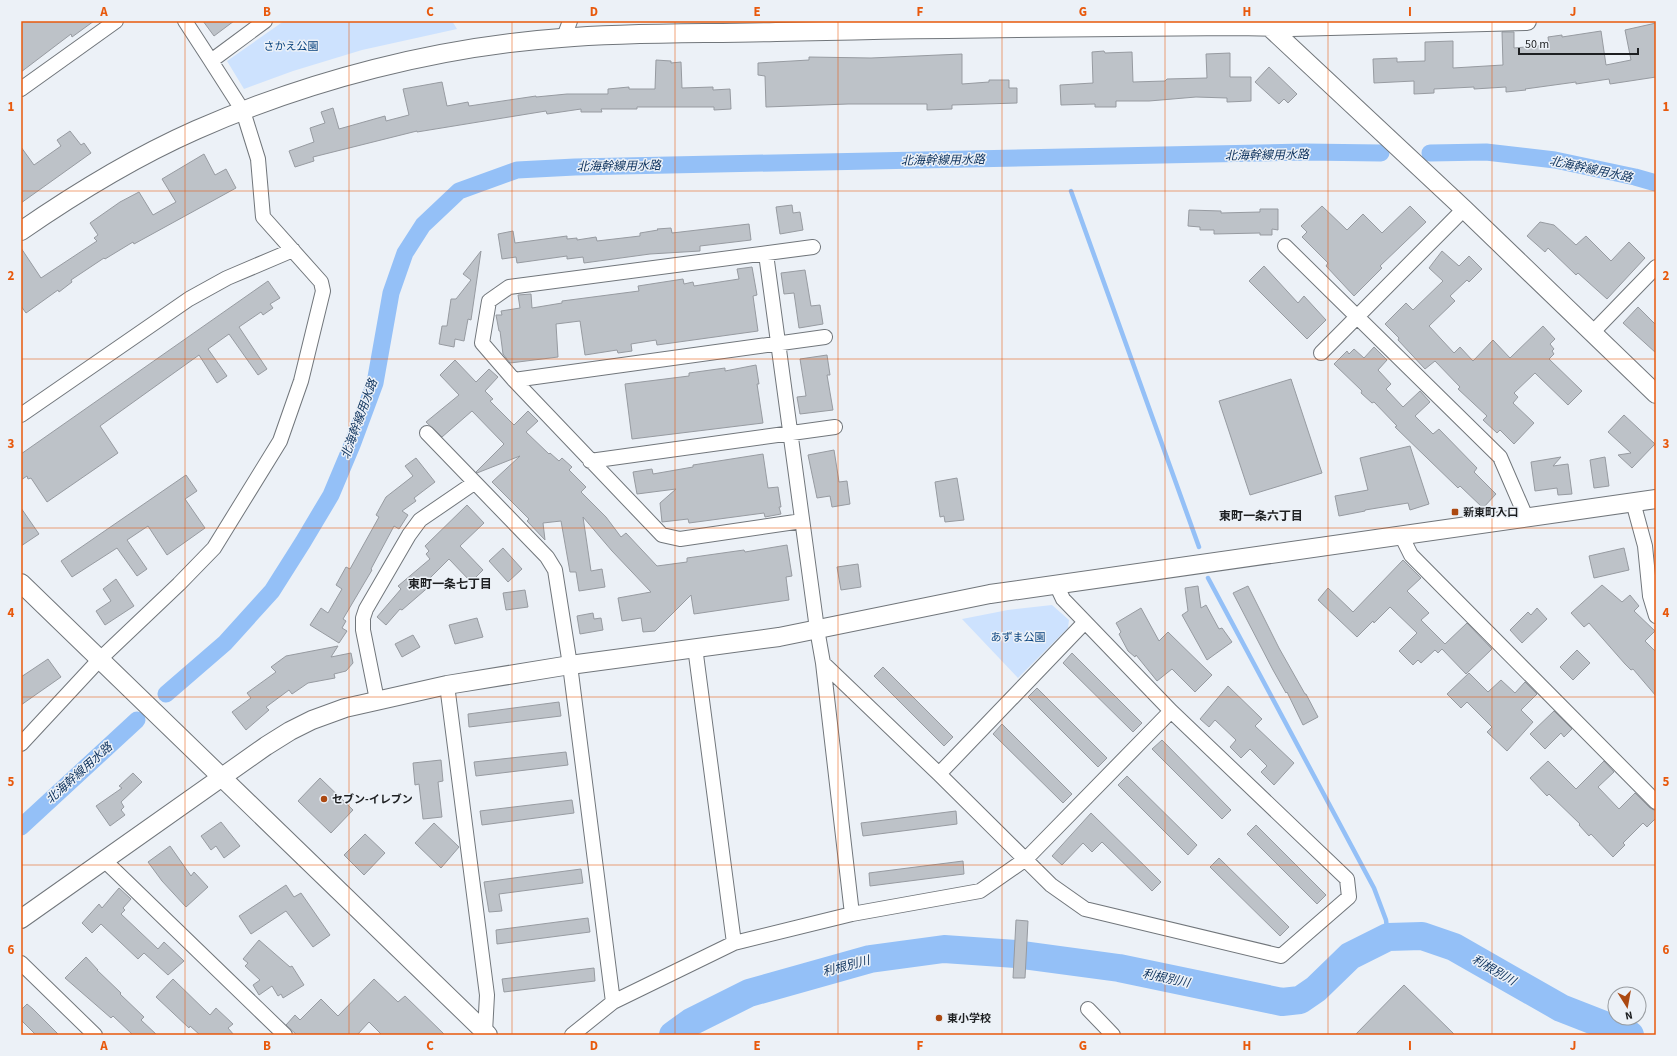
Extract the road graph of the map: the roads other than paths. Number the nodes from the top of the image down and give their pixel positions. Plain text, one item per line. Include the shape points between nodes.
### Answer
1 (116, 21) edge
2 (185, 21) edge
3 (265, 21) edge
4 (1527, 21) edge
5 (1401, 23) edge
6 (1266, 24) edge
7 (962, 25) edge
8 (769, 27) edge
9 (567, 29) edge
10 (211, 61) junction
11 (21, 89) edge
12 (242, 111) junction
13 (1464, 209) junction
14 (21, 231) edge
15 (1285, 246) dead end
16 (813, 247) dead end
17 (293, 250) junction
18 (766, 254) junction
19 (1656, 267) edge
20 (1357, 317) junction
21 (1592, 333) junction
22 (825, 337) dead end
23 (778, 344) junction
24 (1321, 352) dead end
25 (514, 380) junction
26 (1656, 394) edge
27 (21, 415) edge
28 (835, 427) dead end
29 (427, 433) dead end
30 (790, 433) junction
31 (590, 461) junction
32 (474, 483) junction
33 (1656, 499) edge
34 (1633, 502) junction
35 (1526, 517) junction
36 (802, 521) junction
37 (1401, 535) junction
38 (21, 583) edge
39 (1056, 584) junction
40 (1656, 616) edge
41 (1085, 622) junction
42 (817, 629) junction
43 (695, 647) junction
44 (100, 659) junction
45 (823, 663) junction
46 (570, 665) junction
47 (447, 685) junction
48 (377, 700) junction
49 (1171, 711) junction
50 (21, 744) edge
51 (939, 774) junction
52 (222, 778) junction
53 (1656, 802) edge
54 (1026, 859) junction
55 (104, 860) junction
56 (852, 914) junction
57 (21, 919) edge
58 (734, 943) junction
59 (21, 963) edge
60 (613, 1002) junction
61 (1088, 1009) dead end
62 (487, 1033) edge
63 (95, 1035) edge
64 (285, 1035) edge
65 (572, 1035) edge
66 (1113, 1035) edge

1 - 11 street
2 - 10 street
3 - 10 street
4 - 5 street
5 - 6 street
6 - 7 street
6 - 13 street
7 - 8 street
8 - 9 street
9 - 12 street via 384,66
10 - 12 street
12 - 14 street via 193,132 122,168
12 - 17 street via 258,159 263,217
13 - 20 street
13 - 21 street
15 - 20 street
16 - 18 street
17 - 27 street via 227,278 189,299
17 - 44 street via 321,282 322,291 301,381 280,441 214,548
18 - 23 street
18 - 25 street via 509,287 489,301 482,343
19 - 21 street
20 - 24 street
20 - 35 street via 1500,457
21 - 26 street
22 - 23 street
23 - 25 street
23 - 30 street
25 - 31 street
28 - 30 street
29 - 32 street
30 - 31 street
30 - 36 street
31 - 36 street via 662,535 680,539
32 - 46 street via 552,562 558,581
32 - 48 street via 420,520 366,609 363,630
33 - 34 street
34 - 35 street
34 - 40 street via 1645,546 1650,596
35 - 37 street
36 - 42 street
37 - 39 street
37 - 53 street via 1412,555
38 - 44 street
39 - 41 street via 1063,599
39 - 42 street via 934,604
41 - 49 street
41 - 51 street
42 - 43 street via 779,637
42 - 45 street
43 - 46 street
43 - 58 street
44 - 50 street
44 - 52 street
45 - 51 street
45 - 56 street
46 - 47 street
46 - 60 street
47 - 48 street
47 - 62 street via 487,995
48 - 52 street via 312,720 266,746
49 - 54 street
49 - 54 street via 1347,879 1349,897 1281,956 1085,909 1051,885
51 - 54 street
52 - 55 street
52 - 62 street
54 - 56 street via 980,891
55 - 57 street
55 - 64 street
56 - 58 street
58 - 60 street
59 - 63 street
60 - 65 street
61 - 66 street

